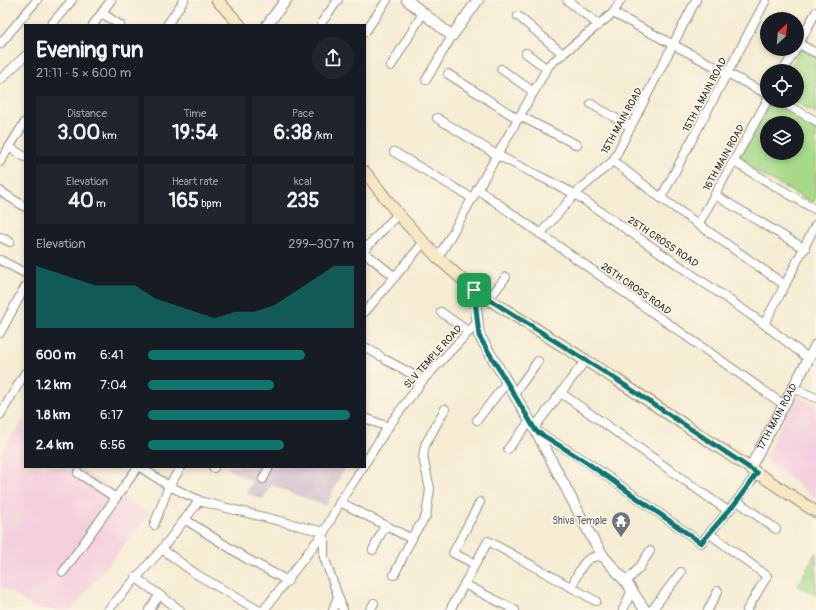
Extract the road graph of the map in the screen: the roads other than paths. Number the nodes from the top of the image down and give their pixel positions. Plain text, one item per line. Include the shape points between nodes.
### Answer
1 (37, 0) edge
2 (72, 0) edge
3 (111, 0) edge
4 (184, 0) edge
5 (216, 0) edge
6 (286, 0) edge
7 (338, 0) edge
8 (388, 0) edge
9 (406, 0) edge
10 (478, 0) edge
11 (567, 0) edge
12 (621, 0) edge
13 (696, 0) edge
14 (766, 0) edge
15 (816, 12) edge
16 (102, 13) junction
17 (424, 13) junction
18 (613, 13) junction
19 (518, 16) dead end
20 (322, 22) dead end
21 (52, 24) edge
22 (94, 24) edge
23 (118, 24) edge
24 (167, 24) edge
25 (239, 24) edge
26 (268, 24) edge
27 (599, 25) junction
28 (366, 31) edge
29 (804, 33) edge
30 (452, 36) junction
31 (0, 44) edge
32 (673, 46) junction
33 (804, 49) edge
34 (526, 53) dead end
35 (816, 53) edge
36 (563, 54) junction
37 (24, 57) edge
38 (391, 66) dead end
39 (0, 68) edge
40 (501, 69) dead end
41 (547, 69) junction
42 (9, 73) junction
43 (448, 74) dead end
44 (728, 74) junction
45 (0, 80) edge
46 (426, 80) dead end
47 (760, 90) edge
48 (534, 92) junction
49 (591, 104) dead end
50 (763, 108) edge
51 (793, 108) edge
52 (437, 118) dead end
53 (519, 118) junction
54 (816, 121) edge
55 (24, 124) edge
56 (631, 127) junction
57 (576, 145) dead end
58 (9, 147) junction
59 (394, 152) dead end
60 (497, 155) junction
61 (24, 156) edge
62 (613, 161) junction
63 (0, 162) edge
64 (734, 162) junction
65 (366, 173) edge
66 (477, 189) junction
67 (0, 191) edge
68 (575, 194) junction
69 (715, 195) junction
70 (472, 198) junction
71 (661, 198) junction
72 (24, 206) edge
73 (816, 210) edge
74 (398, 214) junction
75 (816, 224) edge
76 (698, 225) junction
77 (540, 234) junction
78 (0, 237) edge
79 (10, 242) dead end
80 (424, 242) junction
81 (366, 248) edge
82 (805, 249) junction
83 (366, 254) edge
84 (438, 258) junction
85 (0, 260) edge
86 (24, 272) edge
87 (395, 277) junction
88 (506, 277) dead end
89 (784, 286) junction
90 (24, 289) edge
91 (474, 290) junction
92 (488, 300) junction
93 (366, 308) edge
94 (441, 312) dead end
95 (477, 323) junction
96 (764, 324) junction
97 (469, 332) junction
98 (0, 334) edge
99 (816, 345) edge
100 (366, 348) edge
101 (809, 359) junction
102 (538, 361) dead end
103 (585, 361) junction
104 (24, 375) edge
105 (424, 380) junction
106 (507, 382) junction
107 (793, 388) junction
108 (561, 393) junction
109 (514, 394) junction
110 (816, 398) edge
111 (784, 405) junction
112 (445, 409) dead end
113 (0, 415) edge
114 (366, 418) edge
115 (477, 420) dead end
116 (388, 427) junction
117 (533, 427) junction
118 (508, 449) dead end
119 (366, 462) edge
120 (138, 468) edge
121 (141, 468) edge
122 (180, 468) edge
123 (268, 468) edge
124 (362, 468) edge
125 (754, 470) junction
126 (78, 473) dead end
127 (263, 479) dead end
128 (169, 486) junction
129 (116, 498) junction
130 (199, 500) junction
131 (737, 501) junction
132 (340, 502) junction
133 (480, 502) dead end
134 (728, 511) junction
135 (816, 512) edge
136 (186, 520) junction
137 (154, 525) dead end
138 (385, 525) junction
139 (776, 529) dead end
140 (324, 532) junction
141 (710, 534) junction
142 (412, 539) junction
143 (162, 549) junction
144 (373, 550) dead end
145 (650, 551) dead end
146 (604, 557) junction
147 (475, 564) junction
148 (63, 572) dead end
149 (681, 572) dead end
150 (394, 575) dead end
151 (135, 577) junction
152 (288, 581) junction
153 (626, 582) junction
154 (464, 584) junction
155 (572, 586) junction
156 (632, 590) junction
157 (718, 591) dead end
158 (159, 596) junction
159 (338, 596) junction
160 (596, 601) dead end
161 (108, 610) edge
162 (149, 610) edge
163 (180, 610) edge
164 (258, 610) edge
165 (264, 610) edge
166 (333, 610) edge
167 (343, 610) edge
168 (450, 610) edge
169 (515, 610) edge
170 (623, 610) edge
171 (646, 610) edge
172 (652, 610) edge
173 (708, 610) edge
174 (748, 610) edge

1 - 31 street
2 - 21 street
3 - 16 street
4 - 24 street
5 - 25 main road
6 - 26 street
7 - 20 street
8 - 28 street
9 - 17 street
10 - 30 street
11 - 27 street
12 - 18 street
13 - 32 street, 15TH MAIN ROAD
14 - 44 street, 15TH A MAIN ROAD
15 - 29 street
16 - 22 street
16 - 23 street
17 - 30 street
17 - 38 street
18 - 27 street
18 - 32 street
19 - 36 street
27 - 36 street
30 - 46 street
32 - 44 street
32 - 56 street, 15TH MAIN ROAD
33 - 35 street
34 - 41 street
36 - 41 street
37 - 42 street
39 - 42 street
40 - 48 street
41 - 48 street
42 - 45 street
43 - 53 street
44 - 47 street
44 - 71 street, 15TH A MAIN ROAD
48 - 53 street
49 - 56 street
50 - 64 street, 16TH MAIN ROAD
51 - 54 street
52 - 60 street, 25TH CROSS ROAD
53 - 57 street
53 - 60 street
55 - 58 street
56 - 62 street, 15TH MAIN ROAD
58 - 61 street
58 - 63 street
59 - 70 street
60 - 66 street
60 - 68 street, 25TH CROSS ROAD
62 - 68 street, 15TH MAIN ROAD
62 - 71 street
64 - 69 street, 16TH MAIN ROAD
64 - 73 street
65 - 74 main road
66 - 70 street
66 - 77 street, 26TH CROSS ROAD
67 - 72 street
68 - 77 street, 15TH MAIN ROAD
68 - 96 street, 25TH CROSS ROAD
69 - 76 street, 16TH MAIN ROAD
69 - 82 street
70 - 84 street
71 - 76 street
74 - 80 main road
74 - 81 street
75 - 82 street
76 - 89 street
77 - 111 street, 26TH CROSS ROAD
78 - 79 street
80 - 84 main road
80 - 87 street
82 - 89 street
83 - 87 street
84 - 91 main road
85 - 86 street
87 - 93 street
88 - 92 street
89 - 96 street
90 - 98 street
91 - 92 main road
91 - 95 street
92 - 103 main road
94 - 97 street
95 - 97 street, SLV TEMPLE ROAD
95 - 106 street via 479,336
96 - 101 street, 25TH CROSS ROAD
97 - 105 street, SLV TEMPLE ROAD
99 - 101 street, 17TH MAIN ROAD
100 - 105 street
101 - 107 street, 17TH MAIN ROAD
102 - 109 street
103 - 108 street
103 - 125 main road
104 - 113 street
105 - 116 street, SLV TEMPLE ROAD
106 - 109 street
106 - 115 street
107 - 110 street
107 - 111 street, 17TH MAIN ROAD
108 - 117 street
108 - 134 street
109 - 117 street
111 - 125 street, 17TH MAIN ROAD
112 - 142 street via 425,444 423,457 430,489 426,516
114 - 116 street
116 - 119 street, SLV TEMPLE ROAD
117 - 118 street
117 - 141 street via 701,543
117 - 146 street
120 - 129 street
121 - 128 street
122 - 128 street
123 - 127 street
124 - 132 street
125 - 131 street
125 - 135 main road
126 - 129 street
128 - 130 street
128 - 137 street
129 - 148 street
130 - 136 street
130 - 140 street
131 - 134 street
131 - 139 street
132 - 138 street
132 - 140 street
133 - 147 street via 453,553
134 - 141 street
136 - 143 street
136 - 152 street via 247,559
138 - 142 street
138 - 144 street
140 - 152 street
140 - 159 street via 324,557
141 - 174 street via 768,576
142 - 150 street
143 - 151 street
143 - 164 street via 196,574
145 - 153 street
146 - 153 street
146 - 155 street via 588,558
147 - 154 street
147 - 155 street via 488,541
149 - 172 street
151 - 158 street
151 - 161 street
152 - 165 street
153 - 156 street
154 - 168 street
154 - 169 street
155 - 160 street
156 - 170 street
156 - 171 street
157 - 173 street
158 - 162 street
158 - 163 street
159 - 166 street
159 - 167 street

